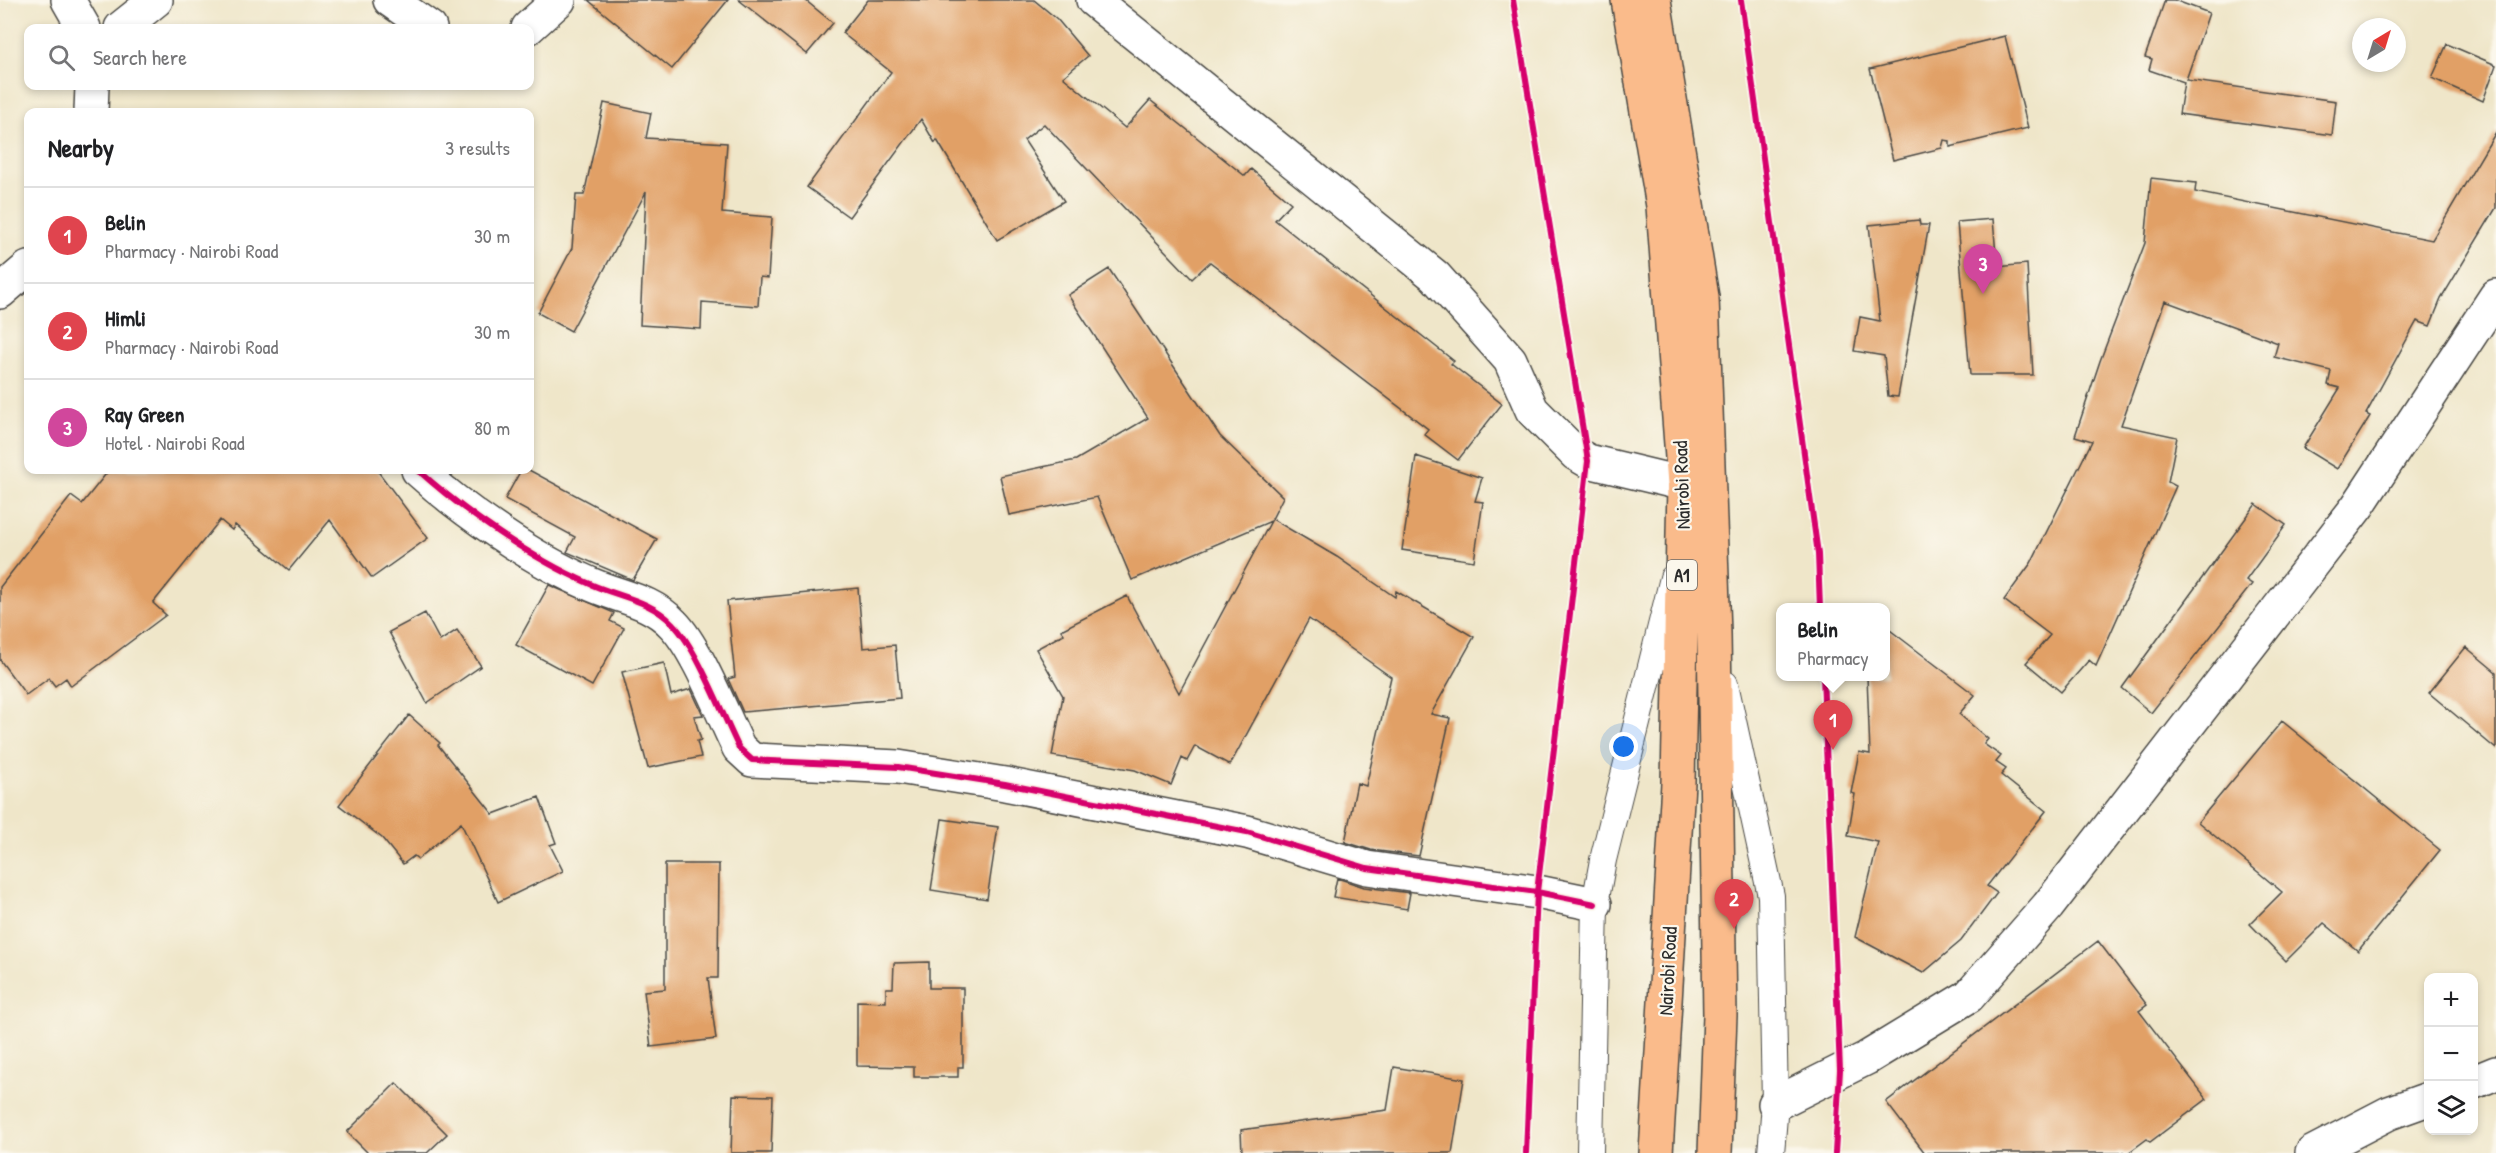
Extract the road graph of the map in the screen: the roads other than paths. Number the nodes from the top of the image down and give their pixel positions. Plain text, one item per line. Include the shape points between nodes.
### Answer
1 (68, 0) edge
2 (156, 0) edge
3 (390, 0) edge
4 (559, 0) edge
5 (1093, 0) edge
6 (1628, 0) edge
7 (1654, 0) edge
8 (82, 24) edge
9 (126, 24) edge
10 (424, 24) edge
11 (532, 24) edge
12 (92, 90) edge
13 (91, 108) edge
14 (24, 271) edge
15 (0, 292) edge
16 (2496, 296) edge
17 (422, 474) edge
18 (1684, 484) junction
19 (1683, 537) junction
20 (1714, 633) junction
21 (1595, 904) junction
22 (2496, 1073) edge
23 (2476, 1081) edge
24 (2424, 1100) edge
25 (1775, 1104) junction
26 (1590, 1153) edge
27 (1656, 1153) edge
28 (1715, 1153) edge
29 (1771, 1153) edge
30 (2313, 1153) edge

1 - 8 street
2 - 9 street
3 - 10 street
4 - 11 street
5 - 18 street via 1435,276 1510,360 1532,410 1576,454 1588,461
6 - 18 highway, Nairobi Road / A1 via 1663,206
7 - 20 highway, Nairobi Road / A1 via 1702,297
12 - 13 street
14 - 15 street
16 - 25 street via 2357,507 2048,906 1969,996 1867,1058
17 - 21 street via 511,540 587,583 645,603 674,624 740,748 752,760 898,766 1005,784 1247,832 1368,868
18 - 19 highway, Nairobi Road / A1
19 - 21 lane
19 - 27 highway, Nairobi Road / A1 via 1678,783
20 - 25 lane via 1771,896
20 - 28 highway, Nairobi Road / A1 via 1720,1015
21 - 26 lane
22 - 23 street
24 - 30 street via 2389,1113
25 - 29 lane

